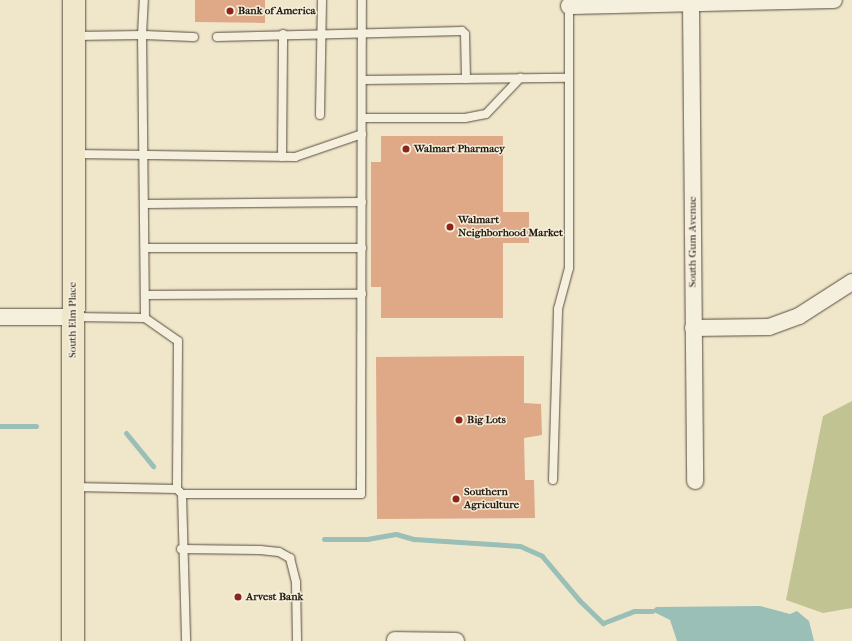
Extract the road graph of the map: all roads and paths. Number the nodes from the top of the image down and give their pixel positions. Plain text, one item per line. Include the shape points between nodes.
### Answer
1 (74, 0) edge
2 (144, 0) edge
3 (322, 0) edge
4 (362, 0) edge
5 (834, 0) edge
6 (569, 3) edge
7 (691, 3) junction
8 (362, 31) junction
9 (322, 33) junction
10 (283, 34) junction
11 (142, 35) junction
12 (74, 36) junction
13 (194, 37) dead end
14 (217, 37) dead end
15 (520, 78) junction
16 (569, 78) junction
17 (466, 79) junction
18 (362, 80) junction
19 (320, 115) dead end
20 (362, 118) junction
21 (362, 134) junction
22 (73, 154) junction
23 (141, 156) junction
24 (282, 157) junction
25 (362, 202) junction
26 (145, 204) junction
27 (145, 248) junction
28 (362, 248) junction
29 (852, 282) edge
30 (362, 294) junction
31 (145, 295) junction
32 (0, 317) edge
33 (73, 317) junction
34 (145, 318) junction
35 (693, 328) junction
36 (553, 480) dead end
37 (695, 481) dead end
38 (73, 487) junction
39 (180, 492) junction
40 (181, 549) junction
41 (395, 640) edge
42 (73, 641) edge
43 (186, 641) edge
44 (296, 641) edge
45 (430, 641) edge
46 (456, 641) edge

1 - 12 main road, South Elm Place
2 - 11 lane
3 - 9 lane
4 - 8 lane
5 - 7 street
6 - 7 street
6 - 16 lane
7 - 35 street, South Gum Avenue
8 - 9 lane
8 - 17 lane via 462,31 465,34
8 - 18 lane
9 - 10 lane
9 - 19 lane
10 - 14 lane
10 - 24 lane
11 - 12 lane
11 - 13 lane
11 - 23 lane
12 - 22 main road, South Elm Place
15 - 16 lane
15 - 17 lane
15 - 20 lane via 486,114 465,118
16 - 36 lane via 568,268 558,309
17 - 18 lane
18 - 20 lane
20 - 21 lane
21 - 24 lane via 295,157
21 - 25 lane
22 - 23 lane
22 - 33 main road, South Elm Place
23 - 24 lane
23 - 26 lane
25 - 26 lane
25 - 28 lane
26 - 27 lane
27 - 28 lane
27 - 31 lane
28 - 30 lane
29 - 35 street via 799,316 768,327
30 - 31 lane
30 - 39 lane via 362,494
31 - 34 lane
32 - 33 street
33 - 34 lane
33 - 38 main road, South Elm Place
34 - 39 lane via 178,342
35 - 37 street, South Gum Avenue
38 - 39 lane
38 - 42 main road, South Elm Place
39 - 40 lane
40 - 43 lane
40 - 44 lane via 260,550 279,552 290,558 296,582
41 - 45 street
45 - 46 street

